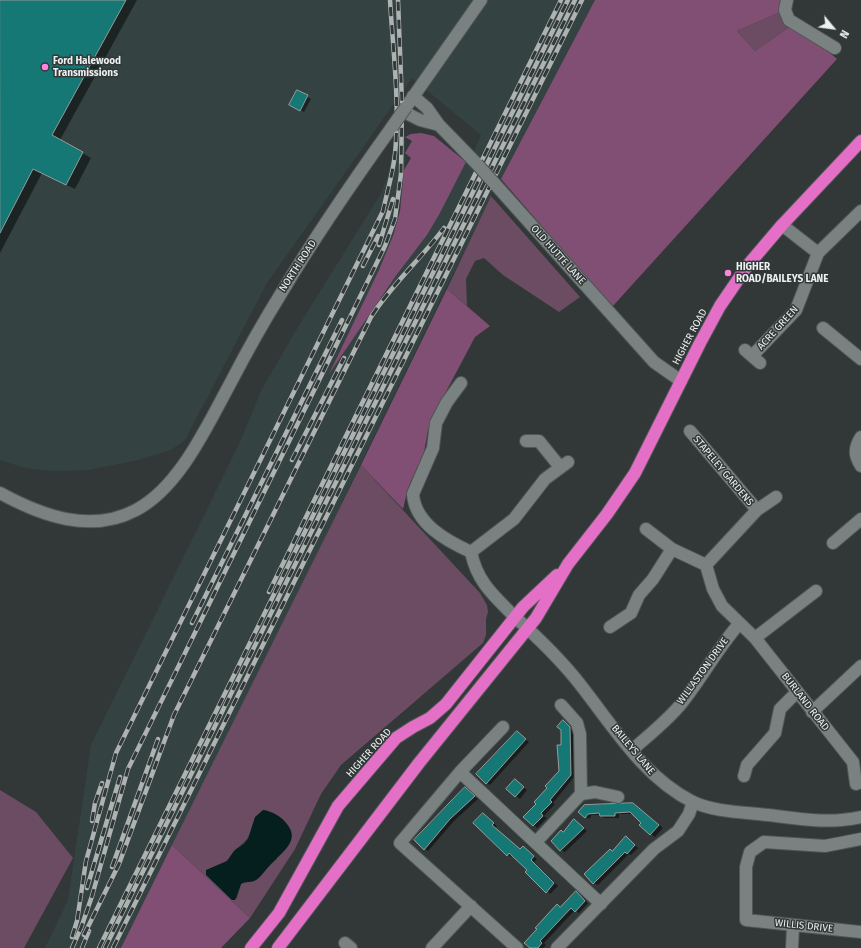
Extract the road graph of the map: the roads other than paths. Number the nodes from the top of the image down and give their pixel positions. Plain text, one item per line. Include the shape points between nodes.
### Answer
1 (481, 0) edge
2 (787, 0) edge
3 (835, 48) dead end
4 (413, 96) junction
5 (404, 110) junction
6 (439, 125) junction
7 (861, 141) edge
8 (861, 212) edge
9 (782, 225) junction
10 (818, 253) junction
11 (823, 328) dead end
12 (752, 356) dead end
13 (861, 359) edge
14 (681, 381) junction
15 (461, 382) dead end
16 (690, 431) dead end
17 (861, 437) edge
18 (526, 441) dead end
19 (861, 466) edge
20 (0, 493) edge
21 (776, 498) dead end
22 (757, 510) junction
23 (861, 519) edge
24 (646, 528) dead end
25 (833, 543) dead end
26 (672, 549) junction
27 (471, 552) junction
28 (568, 564) junction
29 (706, 565) junction
30 (816, 591) dead end
31 (515, 617) junction
32 (739, 624) junction
33 (610, 627) dead end
34 (528, 629) junction
35 (755, 638) junction
36 (861, 666) edge
37 (798, 692) junction
38 (561, 705) dead end
39 (812, 712) junction
40 (503, 727) dead end
41 (632, 750) junction
42 (460, 772) junction
43 (744, 776) dead end
44 (861, 782) edge
45 (580, 794) junction
46 (618, 797) dead end
47 (693, 802) junction
48 (861, 817) edge
49 (861, 839) edge
50 (536, 842) junction
51 (601, 904) junction
52 (472, 906) junction
53 (793, 926) junction
54 (861, 932) edge
55 (560, 947) edge
56 (251, 948) edge
57 (278, 948) edge
58 (432, 948) edge
59 (517, 948) edge
60 (792, 948) edge

1 - 4 street, NORTH ROAD
2 - 3 street via 785,10 789,20
4 - 5 street, NORTH ROAD
4 - 6 street, OLD HUTTE LANE
5 - 6 street, OLD HUTTE LANE
5 - 20 street, NORTH ROAD, bridge via 283,289 201,436 174,476 147,503 126,515 94,522 59,518
6 - 14 street, OLD HUTTE LANE, bridge via 654,362
7 - 9 highway, HIGHER ROAD
8 - 10 street, ACRE GREEN
9 - 10 street
9 - 14 highway, HIGHER ROAD via 748,265 720,306
10 - 12 street, ACRE GREEN via 796,310
11 - 13 street
14 - 28 highway, HIGHER ROAD via 635,473
15 - 27 street via 436,423 432,448 413,494 419,513 435,532 446,541
16 - 22 street, STAPELEY GARDENS
17 - 19 street via 855,452
18 - 27 street via 539,441 564,465 545,479 514,519
21 - 22 street, STAPELEY GARDENS
22 - 29 street, STAPELEY GARDENS
23 - 25 street
24 - 26 street
26 - 29 street
26 - 33 street via 639,595 631,613
27 - 31 street, BAILEYS LANE via 477,574 490,592
28 - 31 highway, HIGHER ROAD
28 - 34 highway, HIGHER ROAD
29 - 32 street, BURLAND ROAD via 713,589 722,606
30 - 35 street
31 - 34 street, BAILEYS LANE
31 - 56 highway, HIGHER ROAD via 446,704 430,718 396,738 338,806 279,913
32 - 35 street, BURLAND ROAD
32 - 41 street, WILLASTON DRIVE via 726,638 681,704
34 - 41 street, BAILEYS LANE via 574,676
34 - 57 highway, HIGHER ROAD via 419,762
35 - 37 street, BURLAND ROAD
36 - 39 street
37 - 39 street, BURLAND ROAD
37 - 43 street via 780,709 775,733 747,765
38 - 45 street via 577,723 580,734
39 - 44 street, BURLAND ROAD via 853,762 856,784
40 - 42 street
41 - 47 street, BAILEYS LANE via 655,776
42 - 50 street
42 - 52 street via 400,843
45 - 46 street via 595,792
45 - 50 street
47 - 48 street, BAILEYS LANE via 727,810 815,822
47 - 51 street via 678,832 654,849
49 - 53 street, WILLIS DRIVE via 825,846 764,842 750,852 746,867 746,920
50 - 51 street
51 - 55 street
52 - 58 street
52 - 59 street
53 - 54 street, WILLIS DRIVE
53 - 60 street

